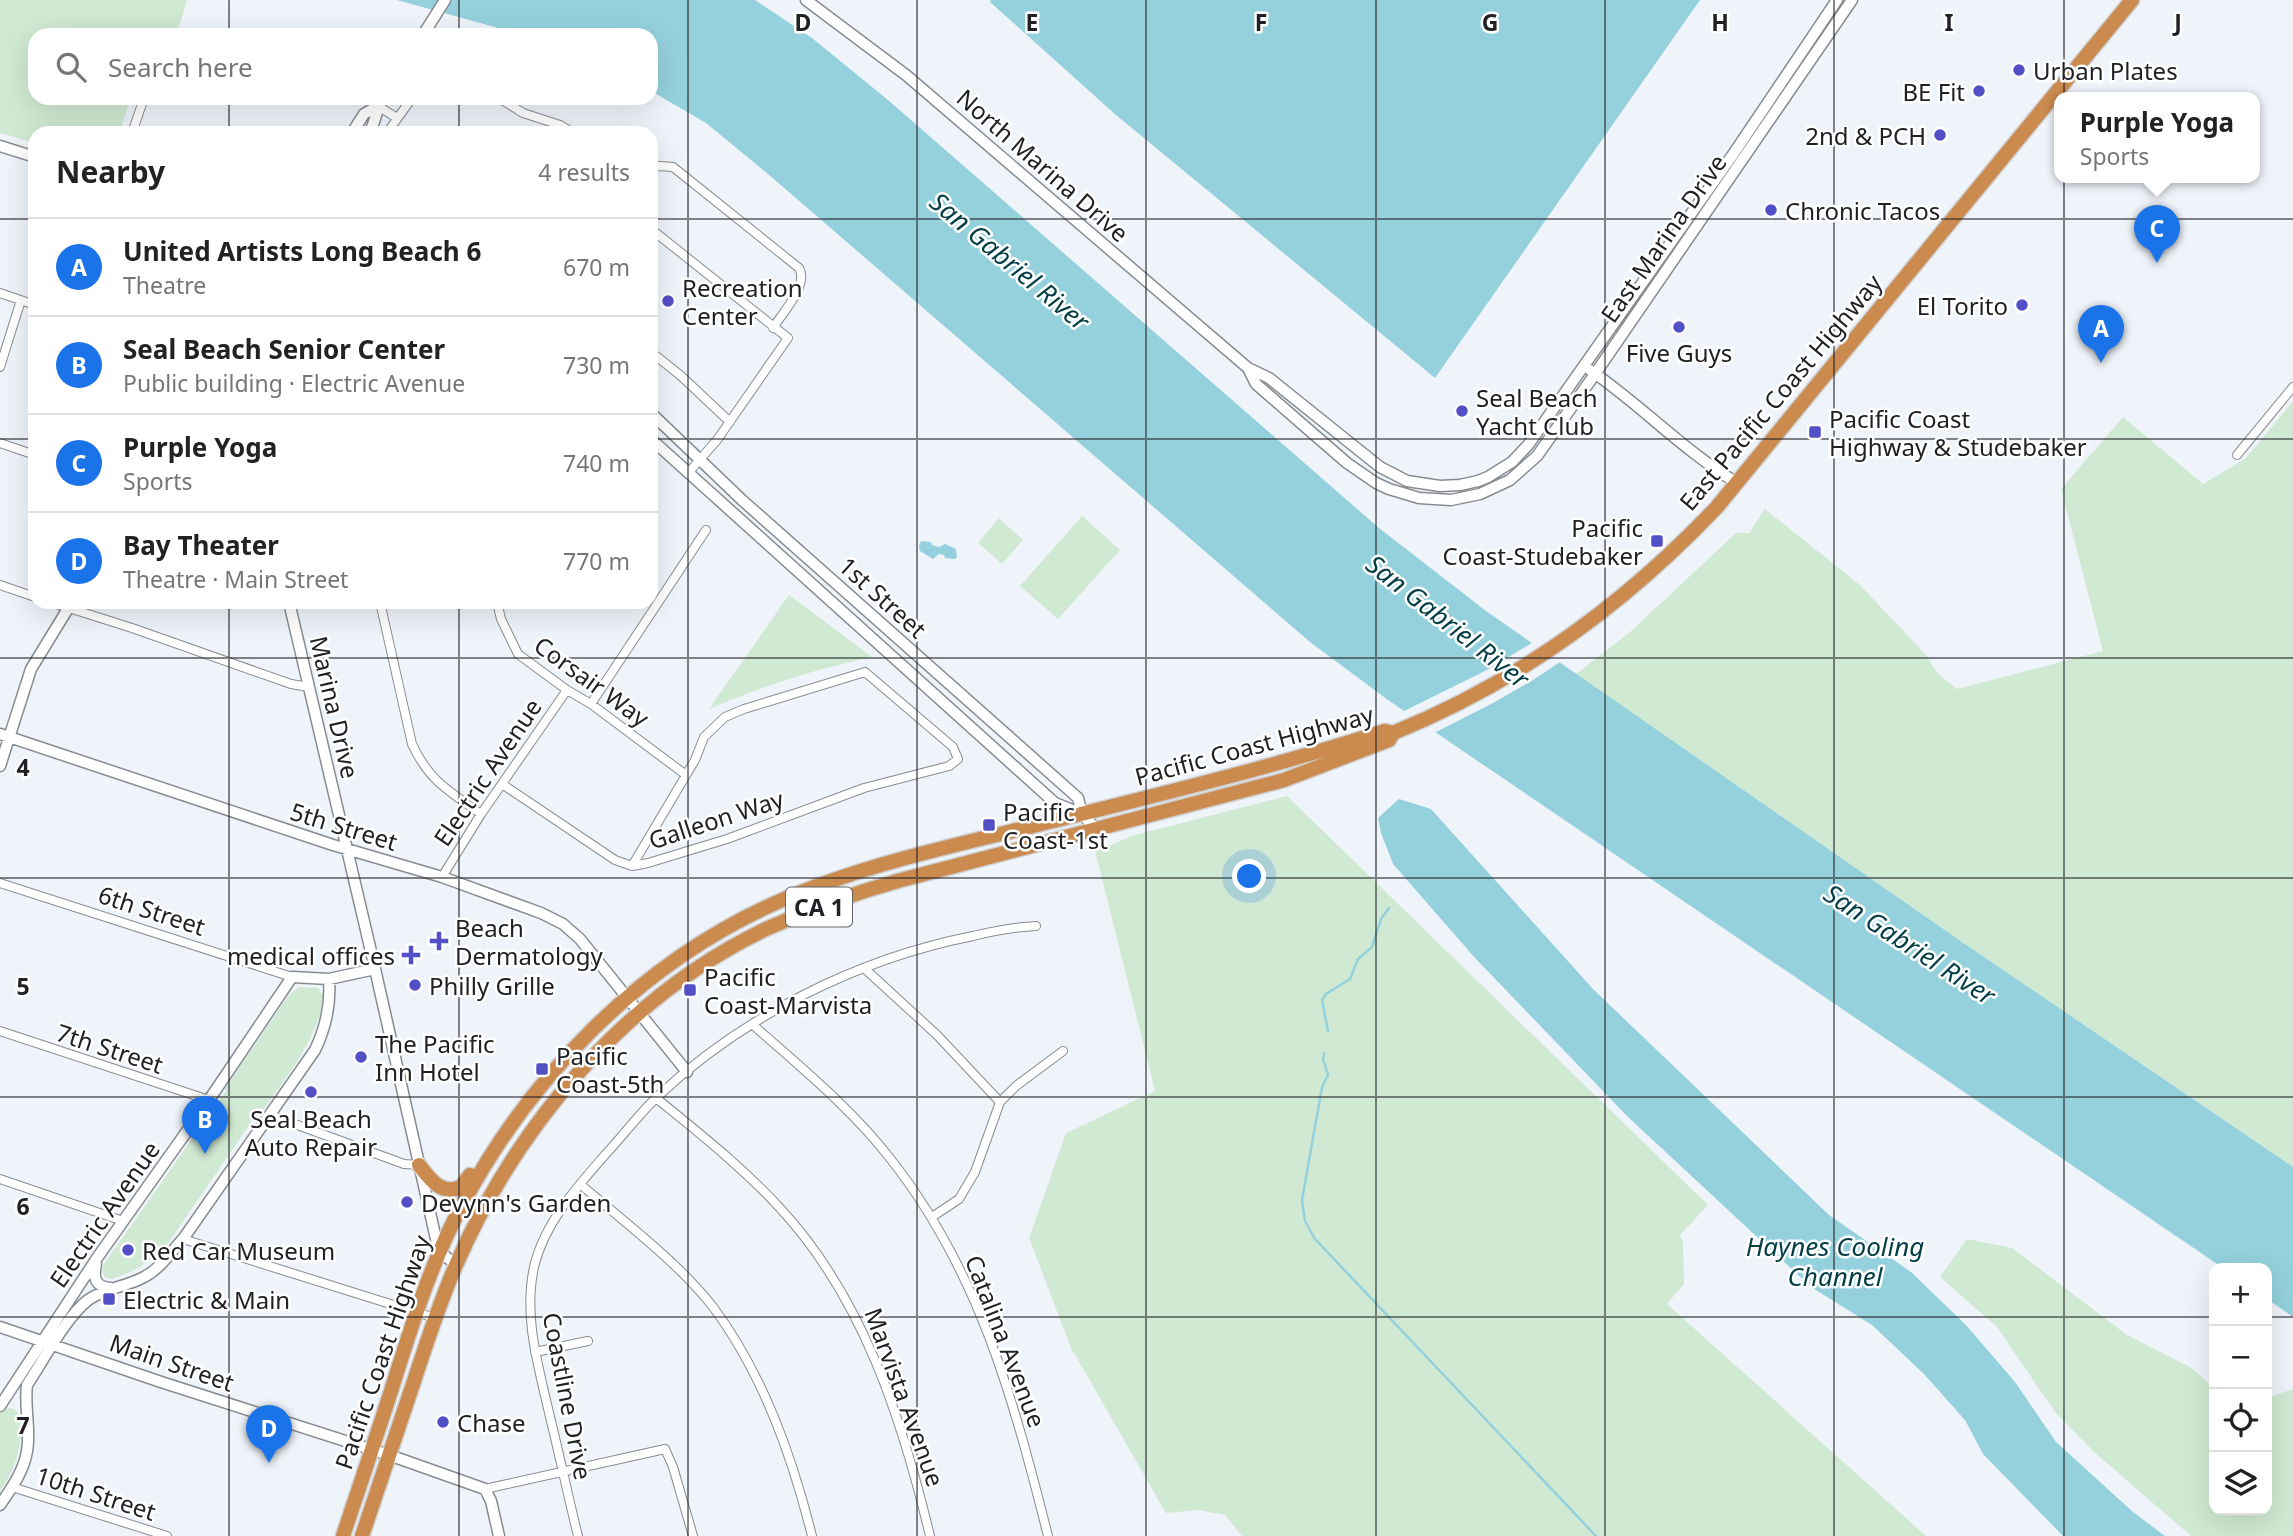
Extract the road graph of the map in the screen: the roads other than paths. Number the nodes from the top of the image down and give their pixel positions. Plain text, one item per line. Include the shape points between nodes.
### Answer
1 (445, 0) edge
2 (806, 0) edge
3 (1837, 0) edge
4 (1853, 0) edge
5 (2132, 0) edge
6 (427, 28) edge
7 (2057, 92) edge
8 (2054, 95) edge
9 (142, 105) edge
10 (377, 105) edge
11 (380, 105) edge
12 (384, 105) edge
13 (407, 105) edge
14 (510, 105) edge
15 (397, 118) junction
16 (134, 126) edge
17 (356, 126) edge
18 (374, 126) edge
19 (392, 126) edge
20 (562, 126) edge
21 (0, 146) edge
22 (28, 156) edge
23 (658, 166) edge
24 (658, 235) edge
25 (0, 293) edge
26 (21, 300) junction
27 (28, 302) edge
28 (773, 328) junction
29 (658, 358) edge
30 (1583, 366) junction
31 (0, 367) edge
32 (1248, 368) junction
33 (1595, 374) junction
34 (2293, 387) edge
35 (658, 420) edge
36 (730, 422) junction
37 (0, 443) edge
38 (658, 445) edge
39 (28, 453) edge
40 (2237, 455) dead end
41 (700, 459) junction
42 (689, 472) junction
43 (1488, 477) joint
44 (1737, 483) junction
45 (1495, 488) joint
46 (706, 530) dead end
47 (0, 585) edge
48 (28, 595) edge
49 (658, 603) edge
50 (68, 609) edge
51 (81, 609) edge
52 (291, 609) edge
53 (382, 609) edge
54 (499, 609) edge
55 (654, 609) edge
56 (309, 687) junction
57 (567, 690) junction
58 (591, 704) junction
59 (1395, 732) junction
60 (4, 736) edge
61 (0, 766) edge
62 (686, 775) junction
63 (502, 784) junction
64 (481, 814) junction
65 (1082, 814) junction
66 (1096, 829) junction
67 (347, 849) junction
68 (632, 866) junction
69 (442, 877) junction
70 (0, 883) edge
71 (1036, 926) dead end
72 (864, 968) junction
73 (375, 969) junction
74 (292, 977) junction
75 (329, 979) junction
76 (628, 997) junction
77 (640, 1012) junction
78 (752, 1024) junction
79 (0, 1031) edge
80 (1063, 1051) dead end
81 (564, 1060) junction
82 (687, 1072) junction
83 (578, 1073) junction
84 (656, 1098) junction
85 (209, 1101) junction
86 (1000, 1102) junction
87 (270, 1115) junction
88 (516, 1118) junction
89 (419, 1165) junction
90 (0, 1179) edge
91 (580, 1184) junction
92 (932, 1217) junction
93 (123, 1221) junction
94 (183, 1238) junction
95 (439, 1251) junction
96 (97, 1258) junction
97 (456, 1265) junction
98 (116, 1287) junction
99 (416, 1313) junction
100 (435, 1318) junction
101 (0, 1327) edge
102 (588, 1341) dead end
103 (49, 1342) junction
104 (535, 1352) junction
105 (1, 1404) edge
106 (27, 1417) junction
107 (372, 1449) junction
108 (389, 1455) junction
109 (563, 1472) junction
110 (12, 1487) junction
111 (485, 1489) junction
112 (0, 1505) edge
113 (167, 1536) edge
114 (343, 1536) edge
115 (362, 1536) edge
116 (499, 1536) edge
117 (578, 1536) edge
118 (693, 1536) edge
119 (812, 1536) edge
120 (930, 1536) edge
121 (1048, 1536) edge

1 - 6 main road
2 - 32 main road, North Marina Drive via 906,75
3 - 30 main road, East Marina Drive
4 - 33 main road, East Marina Drive
5 - 7 highway, East Pacific Coast Highway / CA 1
8 - 44 highway, East Pacific Coast Highway / CA 1
9 - 16 street
10 - 17 main road
11 - 18 main road
12 - 15 street
13 - 15 street
14 - 20 street
15 - 19 street
21 - 22 main road
23 - 28 street via 673,167 799,268 802,284
24 - 28 street
25 - 26 street
26 - 27 street
26 - 31 street
28 - 36 street via 789,338
29 - 36 street
30 - 33 main road
30 - 43 main road, East Marina Drive via 1528,445
32 - 43 main road, North Marina Drive via 1269,378 1391,474 1440,486
32 - 45 main road, North Marina Drive via 1265,392 1347,463 1382,486 1435,501 1466,498
33 - 44 main road
33 - 45 main road, East Marina Drive via 1537,456
34 - 40 street
35 - 41 main road, 1st Street
36 - 41 street
37 - 39 street
38 - 42 main road, 1st Street
41 - 42 street
41 - 65 main road, 1st Street via 1078,798
42 - 65 main road, 1st Street via 1055,803
44 - 59 highway, East Pacific Coast Highway / CA 1 via 1649,574 1563,641 1499,682
46 - 49 street
47 - 48 street
50 - 60 main road via 31,669
51 - 56 street
52 - 56 main road, Marina Drive
53 - 64 street via 412,744 432,778
54 - 57 street, Corsair Way via 518,654
55 - 58 street
56 - 67 main road, Marina Drive
57 - 58 street, Corsair Way
57 - 63 street, Electric Avenue
58 - 62 street, Corsair Way
59 - 65 highway, Pacific Coast Highway / CA 1 via 1385,731
59 - 66 highway, Pacific Coast Highway / CA 1 via 1389,740 1284,780
60 - 61 main road
60 - 67 main road, 5th Street
62 - 68 street
62 - 68 street, Galleon Way via 704,737 725,717 865,672 953,747 958,759 949,766 864,788 727,839
63 - 64 street, Electric Avenue
63 - 68 street, Galleon Way via 615,860
64 - 69 street, Electric Avenue
65 - 66 main road, 1st Street
65 - 76 highway, Pacific Coast Highway / CA 1 via 825,882 721,931
66 - 77 highway, Pacific Coast Highway / CA 1 via 845,896 728,950
67 - 69 main road, 5th Street
67 - 73 main road, Marina Drive
69 - 76 main road, 5th Street via 563,924
70 - 74 street, 6th Street
71 - 72 street, Coastline Drive via 953,940
72 - 78 street, Coastline Drive via 804,994
72 - 86 street via 937,1035
73 - 75 main road, 6th Street
73 - 89 main road, Marina Drive
74 - 75 main road, 6th Street
74 - 85 main road, Electric Avenue
75 - 87 main road, Electric Avenue via 322,1036
76 - 77 main road, 5th Street
76 - 81 highway, Pacific Coast Highway / CA 1
77 - 82 main road
77 - 83 highway, Pacific Coast Highway / CA 1
78 - 82 street, Coastline Drive
78 - 92 street, Catalina Avenue via 848,1111 888,1154
79 - 85 street, 7th Street
80 - 86 street
81 - 83 highway
81 - 88 highway, Pacific Coast Highway / CA 1
82 - 84 street, Coastline Drive
83 - 97 highway, Pacific Coast Highway / CA 1 via 515,1154
84 - 91 street, Coastline Drive
84 - 120 street, Marvista Avenue via 732,1160 781,1209 828,1270 861,1326 880,1374 916,1476
85 - 93 main road, Electric Avenue
86 - 92 street via 975,1172 959,1199
87 - 89 street via 404,1164
87 - 94 main road, Electric Avenue
88 - 89 highway via 502,1126 458,1189 440,1187
88 - 95 highway, Pacific Coast Highway / CA 1
89 - 95 main road, Marina Drive
90 - 93 street
91 - 104 street, Coastline Drive via 550,1225 534,1265 529,1321
91 - 119 street via 675,1267 712,1306 743,1352 773,1416
92 - 121 street, Catalina Avenue via 973,1293 1004,1376
93 - 96 main road, Electric Avenue
94 - 98 main road, Electric Avenue via 146,1276
94 - 99 street
95 - 97 main road
95 - 99 highway, Pacific Coast Highway / CA 1
96 - 98 main road via 95,1281 103,1287
96 - 103 main road, Electric Avenue
97 - 100 highway, Pacific Coast Highway / CA 1
98 - 103 main road, Electric Avenue via 84,1304
99 - 100 street
99 - 107 highway, Pacific Coast Highway / CA 1
100 - 108 highway, Pacific Coast Highway / CA 1
101 - 103 main road, Main Street
102 - 104 street
103 - 105 main road, Electric Avenue
103 - 106 main road, Electric Avenue via 27,1385
103 - 107 main road, Main Street
104 - 109 street, Coastline Drive
105 - 106 main road via 15,1403
106 - 110 main road, Electric Avenue via 27,1451
107 - 108 main road, Main Street
107 - 114 highway, Pacific Coast Highway / CA 1
108 - 111 main road, Main Street
108 - 115 highway, Pacific Coast Highway / CA 1
109 - 111 street
109 - 117 street, Coastline Drive
109 - 118 street via 665,1449
110 - 112 main road, Electric Avenue
110 - 113 street, 10th Street
111 - 116 main road

